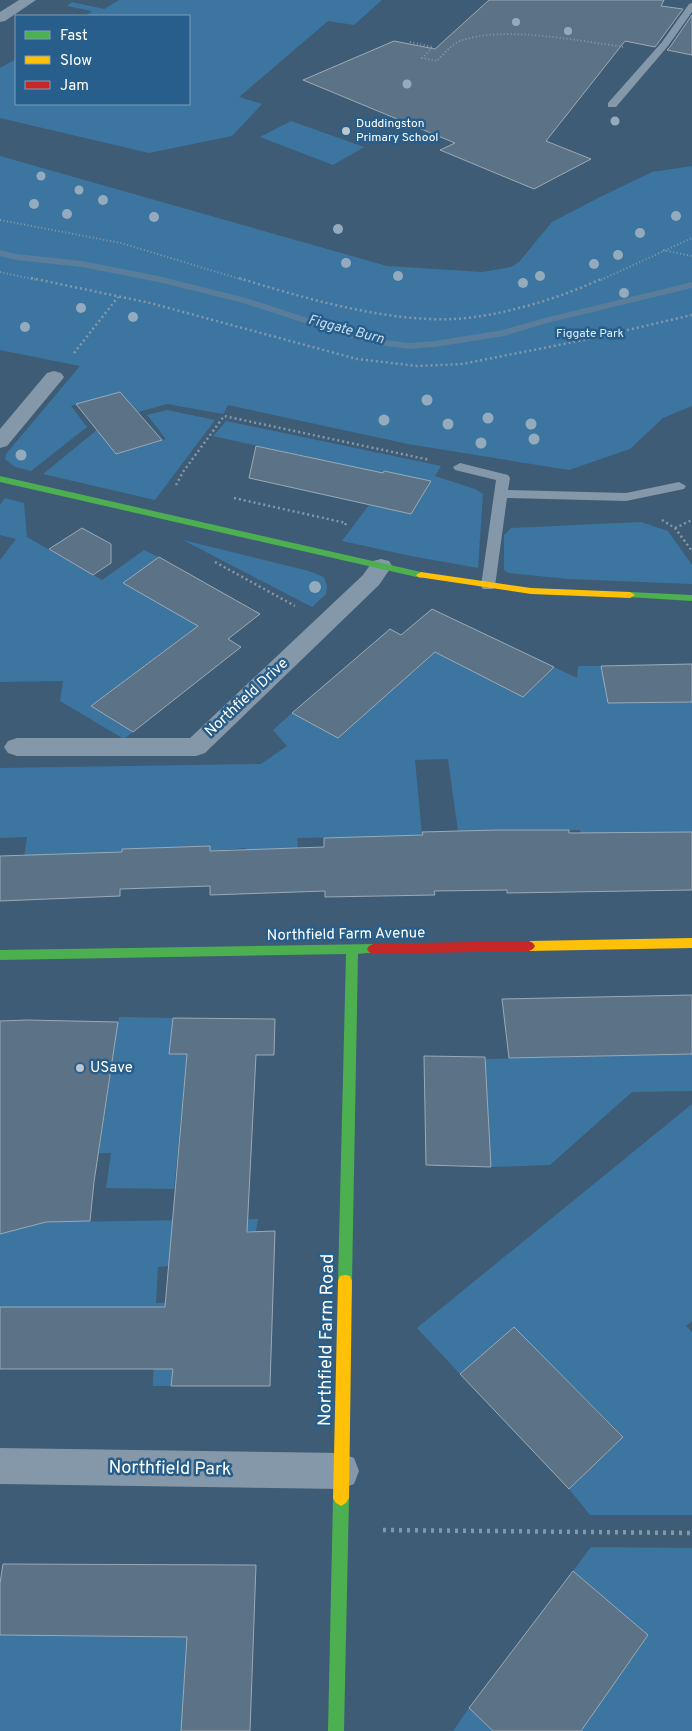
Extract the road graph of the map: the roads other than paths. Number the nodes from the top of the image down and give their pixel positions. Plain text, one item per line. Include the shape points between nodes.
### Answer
1 (29, 0) edge
2 (692, 6) edge
3 (0, 17) edge
4 (612, 105) dead end
5 (54, 377) road end
6 (0, 442) edge
7 (460, 467) road end
8 (0, 479) edge
9 (679, 486) dead end
10 (500, 494) junction
11 (381, 566) junction
12 (488, 586) junction
13 (692, 598) edge
14 (17, 747) dead end
15 (692, 943) edge
16 (352, 950) junction
17 (0, 955) edge
18 (0, 1466) edge
19 (341, 1471) junction
20 (336, 1731) edge

1 - 3 street
2 - 4 lane
5 - 6 street
7 - 10 lane via 503,478
8 - 11 street
9 - 10 lane via 626,496
10 - 12 lane
11 - 12 street
11 - 14 street, Northfield Drive via 371,580 196,747
12 - 13 street via 583,595
15 - 16 street, Northfield Farm Avenue
16 - 17 street, Northfield Farm Avenue
16 - 19 street, Northfield Farm Road
18 - 19 street, Northfield Park
19 - 20 street, Northfield Farm Road

